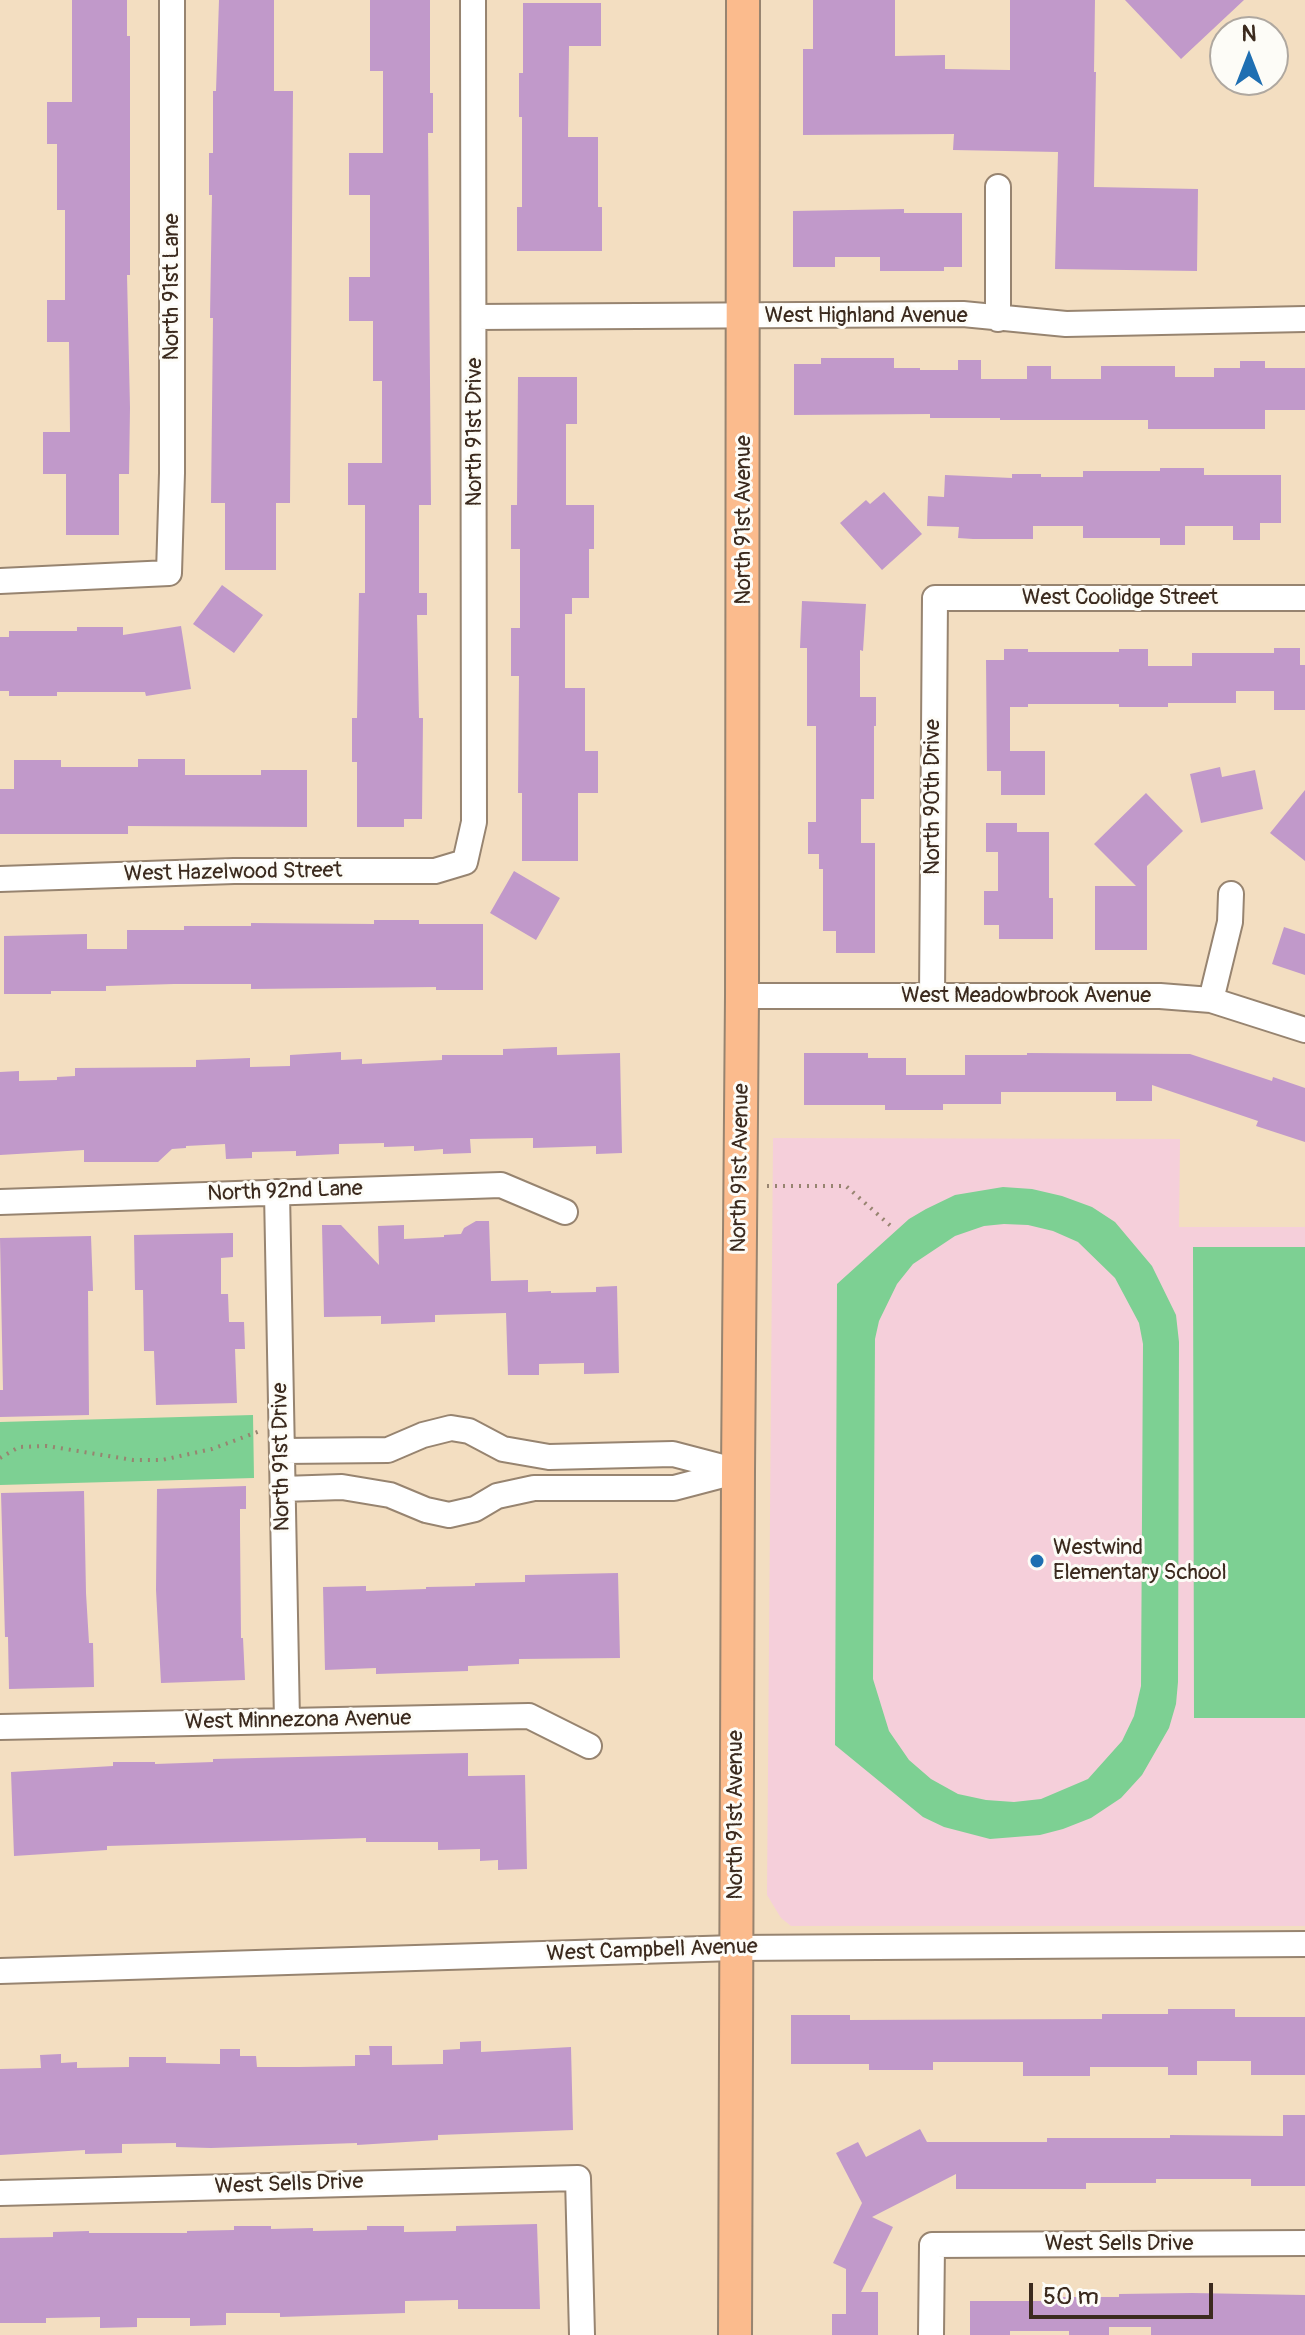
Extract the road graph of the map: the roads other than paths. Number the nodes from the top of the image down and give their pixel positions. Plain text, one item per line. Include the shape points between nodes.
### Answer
1 (172, 0) edge
2 (473, 0) edge
3 (743, 0) edge
4 (998, 187) dead end
5 (744, 316) junction
6 (475, 317) junction
7 (998, 319) junction
8 (1305, 319) edge
9 (0, 581) edge
10 (935, 598) joint
11 (1305, 598) edge
12 (465, 862) joint
13 (0, 879) edge
14 (1231, 894) dead end
15 (742, 996) junction
16 (932, 996) junction
17 (1211, 1000) junction
18 (1305, 1030) edge
19 (277, 1192) junction
20 (0, 1202) edge
21 (565, 1212) dead end
22 (282, 1441) junction
23 (388, 1450) junction
24 (738, 1471) junction
25 (283, 1489) junction
26 (390, 1495) junction
27 (287, 1721) junction
28 (0, 1727) edge
29 (589, 1746) dead end
30 (1305, 1944) edge
31 (735, 1948) junction
32 (0, 1971) edge
33 (0, 2193) edge
34 (1305, 2243) edge
35 (582, 2335) edge
36 (735, 2335) edge
37 (931, 2335) edge

1 - 9 street, North 91st Lane via 169,573
2 - 6 street, North 91st Drive
3 - 5 main road, North 91st Avenue
4 - 7 street
5 - 6 street, West Highland Avenue
5 - 7 street, West Highland Avenue via 963,314
5 - 15 main road, North 91st Avenue
6 - 12 street, North 91st Drive via 474,822
7 - 8 street, West Highland Avenue via 1066,324
10 - 11 street, West Coolidge Street
10 - 16 street, North 90th Drive
12 - 13 street, West Hazelwood Street via 435,871
14 - 17 street via 1230,922
15 - 16 street, West Meadowbrook Avenue
15 - 24 main road, North 91st Avenue
16 - 17 street, West Meadowbrook Avenue
17 - 18 street, West Meadowbrook Avenue
19 - 20 street, North 92nd Lane
19 - 21 street, North 92nd Lane via 501,1185
19 - 22 street, North 91st Drive
22 - 23 street
22 - 25 street, North 91st Drive
23 - 24 street via 451,1428 503,1449 549,1457 673,1454
23 - 26 street
24 - 26 street via 674,1488 534,1488 449,1515
24 - 31 main road, North 91st Avenue
25 - 26 street via 342,1487
25 - 27 street, North 91st Drive
27 - 28 street, West Minnezona Avenue
27 - 29 street, West Minnezona Avenue via 529,1716
30 - 31 street, West Campbell Avenue
31 - 32 street, West Campbell Avenue
31 - 36 main road, North 91st Avenue
33 - 35 street, West Sells Drive via 578,2178
34 - 37 street, West Sells Drive via 932,2245

